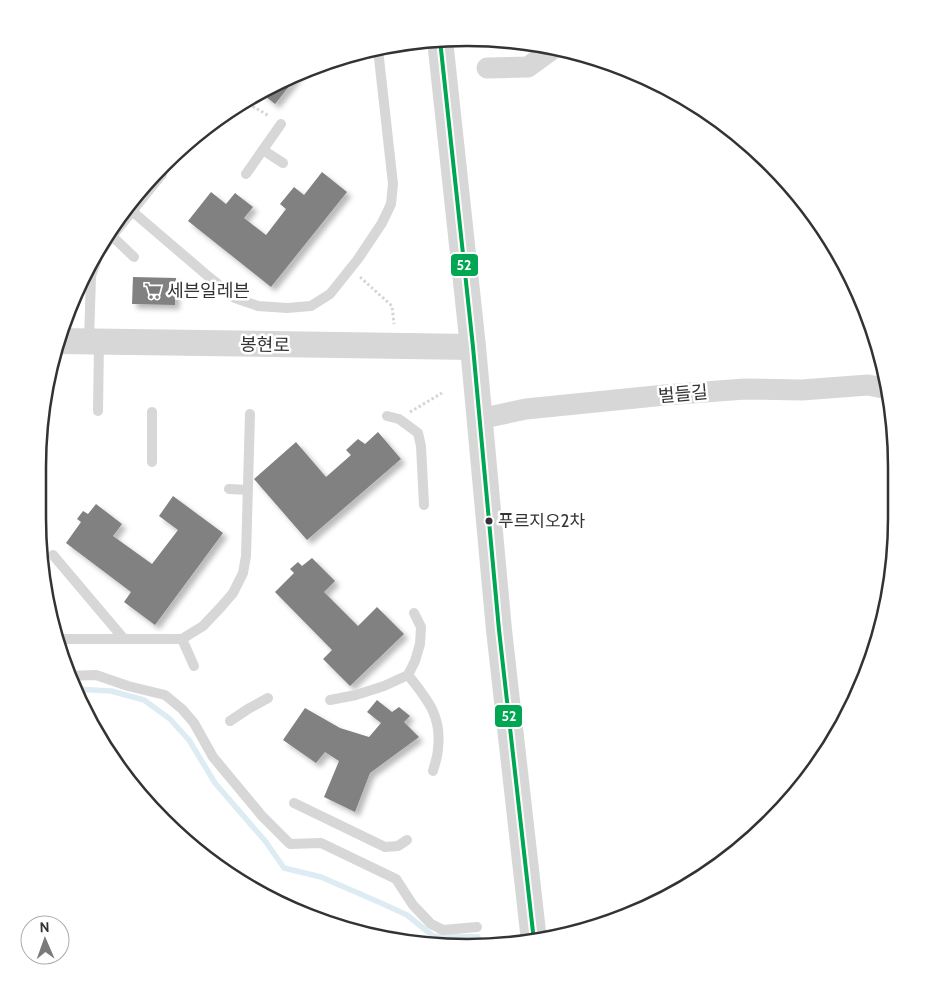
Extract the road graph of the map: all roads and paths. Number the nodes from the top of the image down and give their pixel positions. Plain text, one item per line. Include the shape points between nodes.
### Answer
1 (441, 47) edge
2 (546, 54) edge
3 (379, 56) edge
4 (487, 68) dead end
5 (252, 106) edge
6 (281, 124) joint
7 (263, 150) junction
8 (283, 163) dead end
9 (246, 174) dead end
10 (133, 211) edge
11 (114, 238) edge
12 (134, 257) dead end
13 (351, 268) junction
14 (91, 279) edge
15 (394, 330) dead end
16 (66, 342) edge
17 (94, 342) junction
18 (473, 347) junction
19 (880, 387) edge
20 (442, 393) dead end
21 (98, 411) dead end
22 (152, 412) dead end
23 (250, 414) dead end
24 (387, 416) dead end
25 (399, 418) junction
26 (479, 419) junction
27 (152, 462) dead end
28 (229, 489) dead end
29 (248, 490) junction
30 (424, 505) dead end
31 (53, 555) dead end
32 (414, 613) dead end
33 (64, 638) edge
34 (124, 639) junction
35 (182, 639) junction
36 (194, 666) dead end
37 (408, 675) junction
38 (77, 676) edge
39 (268, 698) dead end
40 (330, 700) dead end
41 (230, 721) dead end
42 (433, 771) dead end
43 (294, 803) dead end
44 (407, 840) dead end
45 (477, 927) dead end
46 (533, 933) edge

1 - 18 street
2 - 4 street via 528,67
3 - 13 lane via 393,184 391,204
5 - 6 path
6 - 7 lane
7 - 8 lane
7 - 9 lane
10 - 13 lane via 235,298 258,306 311,306 330,294
11 - 12 lane
13 - 15 path via 392,306
14 - 17 lane
16 - 17 street, 봉현로
17 - 18 street, 봉현로
17 - 21 lane
18 - 26 street
19 - 26 street, 벌들길 via 868,385 802,390 745,389 665,395 526,409
20 - 25 path
22 - 27 lane
23 - 29 lane
24 - 25 lane
25 - 30 lane via 418,433
26 - 46 street via 498,630
28 - 29 lane
29 - 35 lane via 243,573 221,607 203,626
31 - 34 lane
32 - 37 lane via 421,627 420,644
33 - 34 lane
34 - 35 lane
35 - 36 lane
37 - 40 lane via 356,695
37 - 42 lane via 434,712 438,749
38 - 45 lane via 96,676 165,695 194,722 213,757 290,844 321,843 396,879 413,905 431,924 443,930
39 - 41 lane
43 - 44 lane via 385,847 398,846

